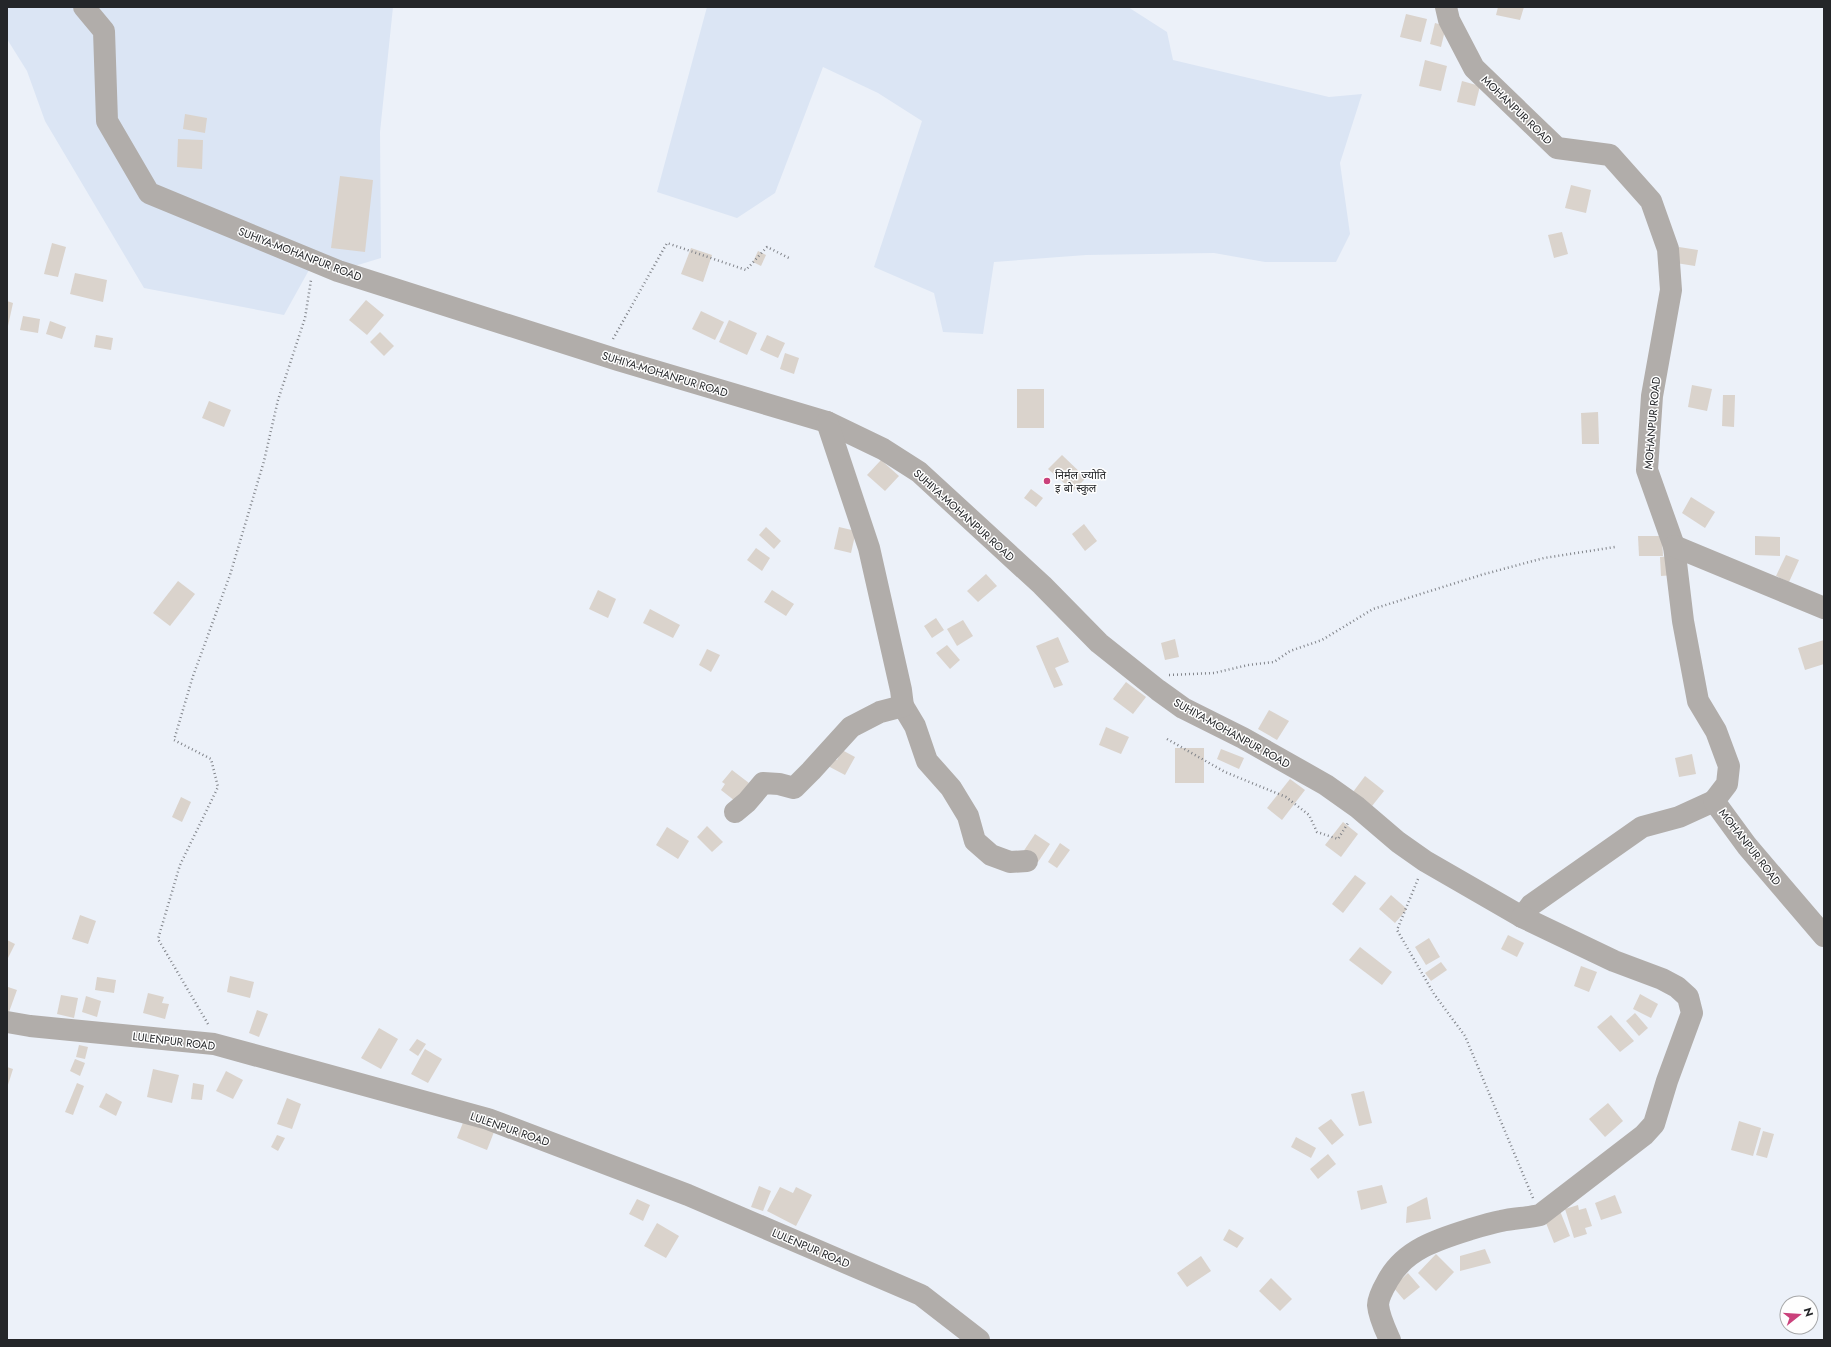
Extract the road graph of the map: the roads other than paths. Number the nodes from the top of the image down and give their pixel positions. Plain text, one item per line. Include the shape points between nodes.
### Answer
1 (84, 7) edge
2 (1446, 7) edge
3 (827, 422) junction
4 (1674, 546) junction
5 (1824, 608) edge
6 (903, 706) junction
7 (1714, 800) junction
8 (735, 812) dead end
9 (1027, 861) dead end
10 (1522, 917) junction
11 (1824, 936) edge
12 (7, 1022) edge
13 (979, 1340) edge
14 (1390, 1340) edge

1 - 3 street, SUHIYA-MOHANPUR ROAD via 104,31 107,121 149,193 338,271
2 - 4 street, MOHANPUR ROAD via 1449,20 1474,68 1557,148 1610,156 1650,201 1668,249 1671,290 1652,396 1647,470
3 - 6 street via 869,548 902,690
3 - 10 street, SUHIYA-MOHANPUR ROAD via 883,449 919,472 1042,585 1098,643 1183,708 1243,738 1326,785 1425,861
4 - 5 street
4 - 7 street, MOHANPUR ROAD via 1683,621 1698,701 1716,731 1729,766 1727,784
6 - 8 street via 880,712 851,727 794,788 763,783
6 - 9 street via 915,726 928,761 951,788 968,816 975,840 991,855 1010,862
7 - 10 street via 1679,817 1642,827 1531,905
7 - 11 street, MOHANPUR ROAD via 1747,846
10 - 14 street, SUHIYA-MOHANPUR ROAD via 1614,961 1677,987 1688,997 1692,1013 1654,1124 1632,1145 1540,1215 1501,1221 1447,1236 1407,1257 1394,1270 1383,1289 1378,1305
12 - 13 street, LULENPUR ROAD via 214,1044 488,1119 688,1195 921,1295

